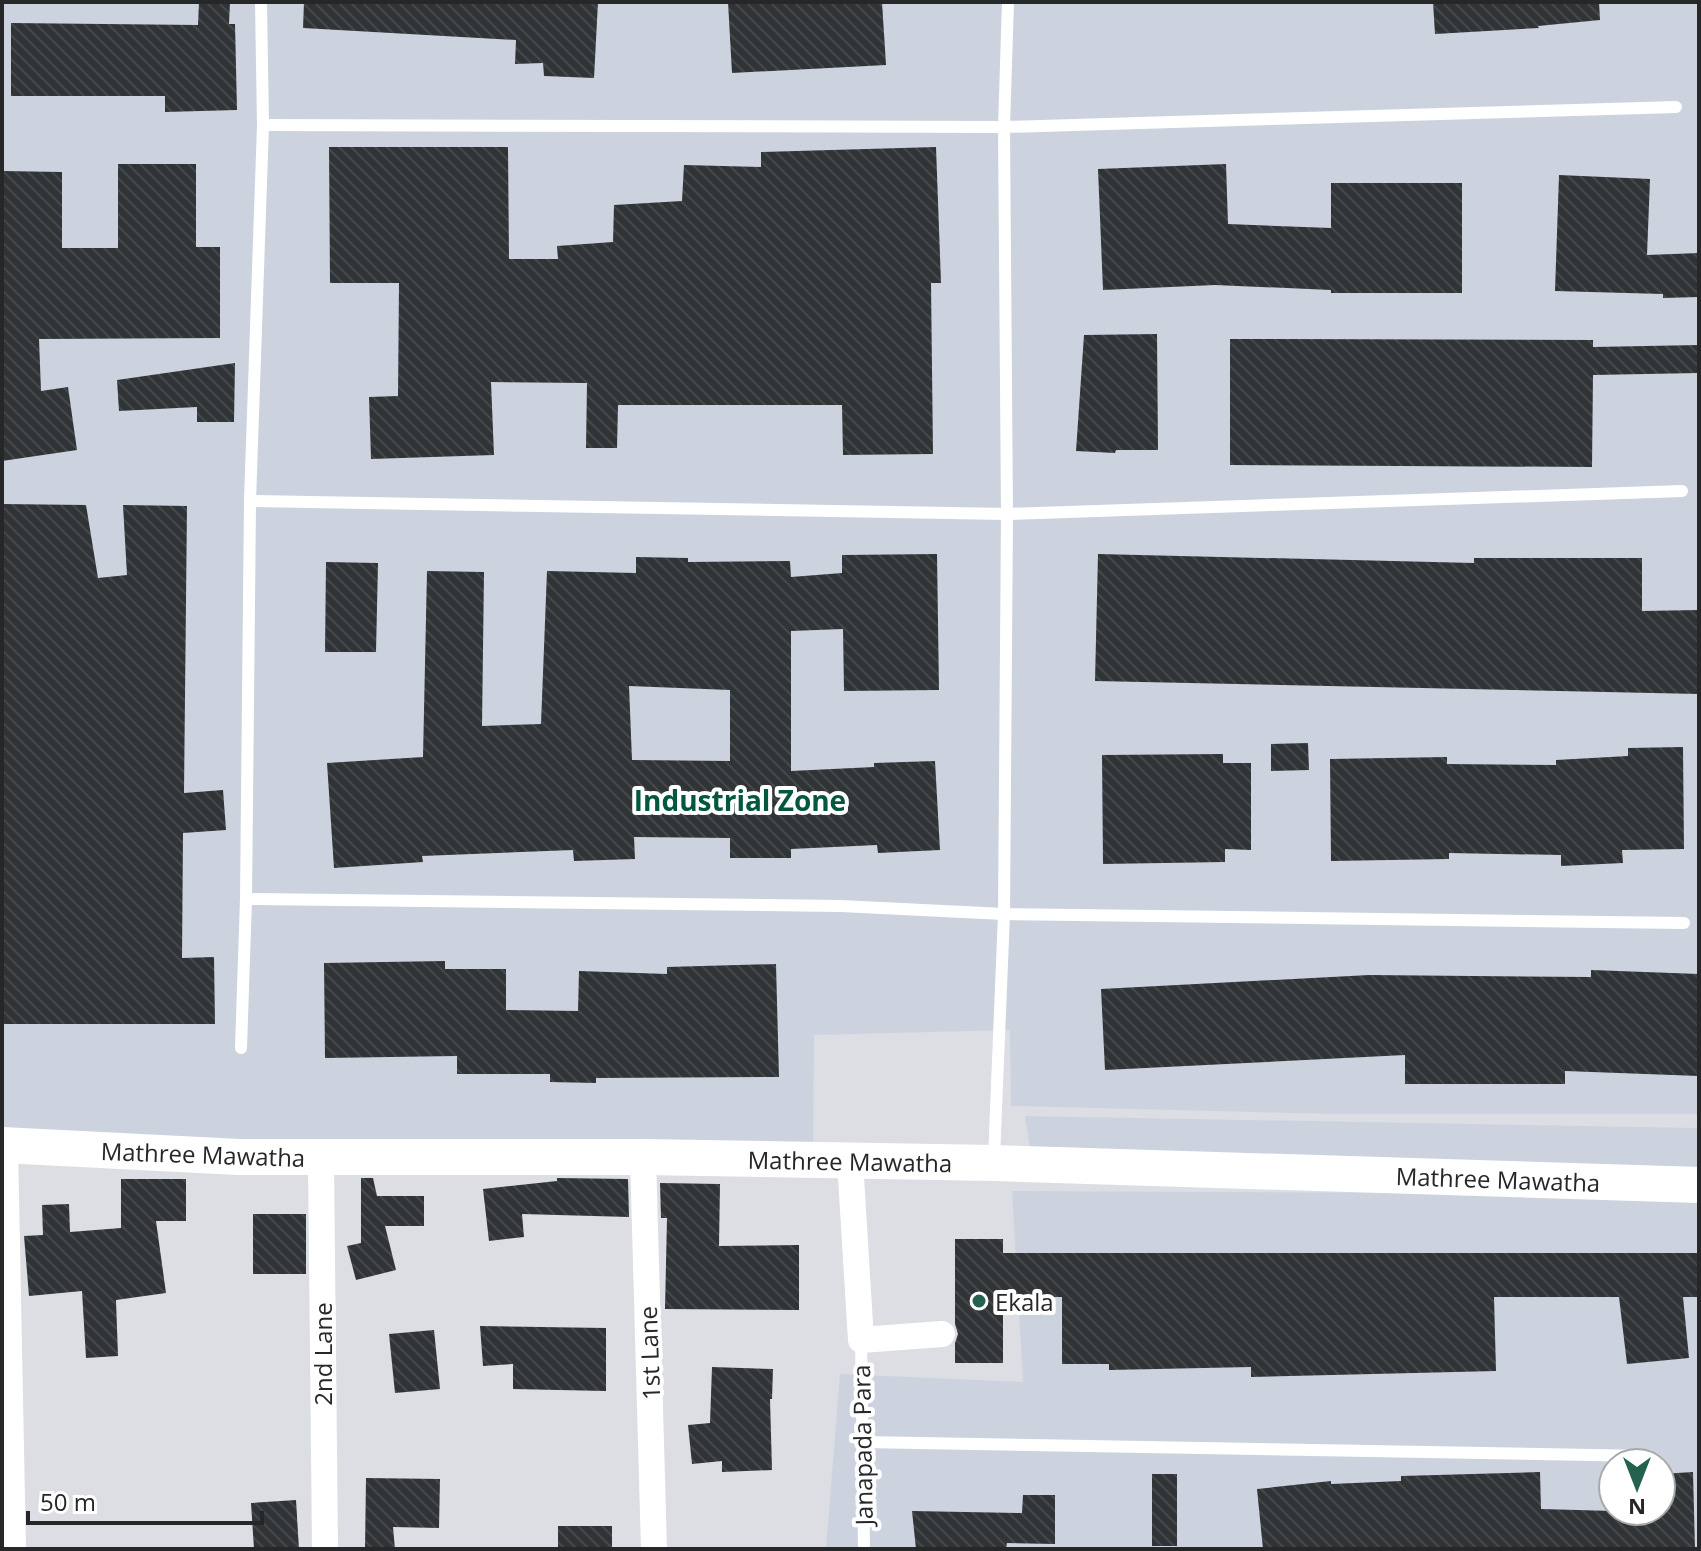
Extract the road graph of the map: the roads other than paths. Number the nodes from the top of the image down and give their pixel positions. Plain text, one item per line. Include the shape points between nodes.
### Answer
1 (261, 2) edge
2 (1008, 2) edge
3 (1676, 107) dead end
4 (263, 125) junction
5 (1004, 127) junction
6 (1682, 491) dead end
7 (250, 501) junction
8 (1007, 514) junction
9 (246, 899) junction
10 (1004, 914) junction
11 (1684, 923) dead end
12 (241, 1048) dead end
13 (3, 1145) edge
14 (643, 1157) junction
15 (321, 1159) junction
16 (850, 1161) junction
17 (994, 1163) junction
18 (1699, 1185) edge
19 (942, 1334) dead end
20 (861, 1340) junction
21 (862, 1442) junction
22 (1597, 1455) edge
23 (13, 1549) edge
24 (325, 1549) edge
25 (654, 1549) edge
26 (864, 1549) edge

1 - 4 lane
2 - 5 lane
3 - 5 lane
4 - 5 lane
4 - 7 lane
5 - 8 lane
6 - 8 lane
7 - 8 lane
7 - 9 lane
8 - 10 lane
9 - 10 lane via 841,906
9 - 12 lane
10 - 11 lane
10 - 17 lane
13 - 15 street, Mathree Mawatha
13 - 23 street
14 - 15 street, Mathree Mawatha
14 - 16 street, Mathree Mawatha
14 - 25 street, 1st Lane
15 - 24 street, 2nd Lane
16 - 17 street, Mathree Mawatha
16 - 20 street
17 - 18 street, Mathree Mawatha
19 - 20 street
20 - 21 lane, Janapada Para
21 - 22 lane
21 - 26 lane, Janapada Para

